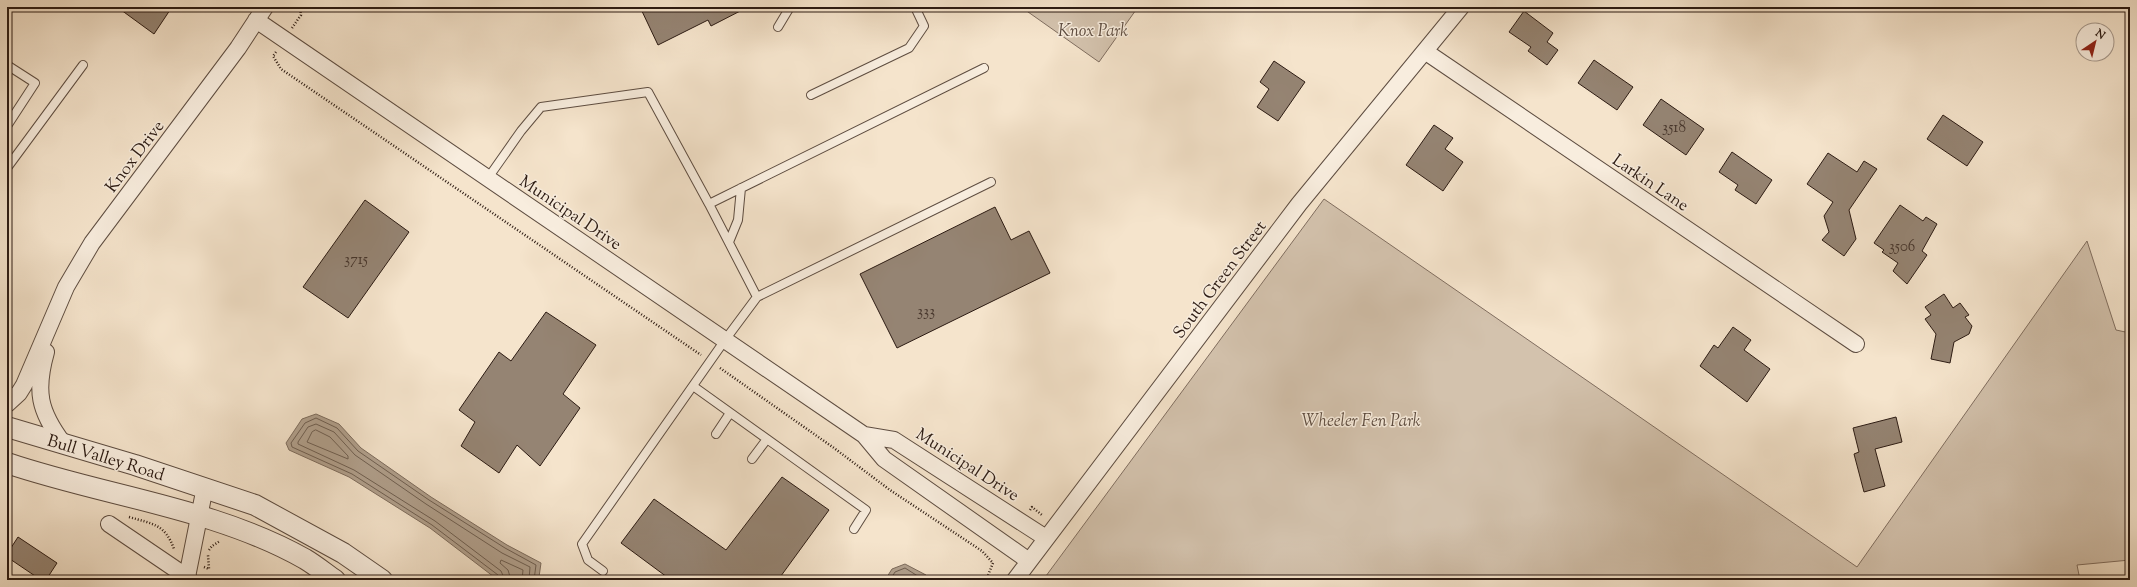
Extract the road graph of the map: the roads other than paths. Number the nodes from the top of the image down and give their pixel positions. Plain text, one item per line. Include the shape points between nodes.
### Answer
1 (790, 7) edge
2 (915, 7) edge
3 (1462, 7) edge
4 (261, 13) edge
5 (778, 27) dead end
6 (1426, 52) junction
7 (7, 65) edge
8 (83, 65) dead end
9 (984, 68) dead end
10 (811, 95) dead end
11 (7, 126) edge
12 (7, 168) edge
13 (488, 178) junction
14 (991, 182) dead end
15 (741, 188) junction
16 (709, 204) junction
17 (729, 242) junction
18 (757, 297) junction
19 (47, 335) junction
20 (724, 340) junction
21 (1856, 344) dead end
22 (692, 386) junction
23 (7, 404) edge
24 (730, 413) junction
25 (7, 427) edge
26 (716, 434) dead end
27 (864, 435) junction
28 (766, 439) junction
29 (63, 443) junction
30 (752, 460) dead end
31 (7, 463) edge
32 (205, 487) junction
33 (199, 516) junction
34 (109, 524) dead end
35 (854, 529) dead end
36 (1046, 538) junction
37 (1028, 561) junction
38 (603, 571) dead end
39 (188, 579) edge
40 (335, 580) edge
41 (382, 580) edge
42 (1015, 580) edge

1 - 5 lane
2 - 10 lane via 924,26 909,48
3 - 6 street, South Green Street
4 - 13 street, Municipal Drive via 284,39
4 - 19 street, Knox Drive via 92,243 66,287
6 - 21 street, Larkin Lane
6 - 36 street, South Green Street via 1299,204
7 - 11 lane via 35,84
8 - 12 lane
9 - 15 lane
13 - 16 lane via 521,130 541,108 648,92
13 - 20 street, Municipal Drive
14 - 18 lane
15 - 16 lane
15 - 17 lane via 738,220
16 - 17 lane
17 - 18 lane
18 - 20 lane
19 - 23 street, Knox Drive via 24,385
19 - 29 street, Knox Drive via 40,395 47,420
20 - 22 lane
20 - 27 street, Municipal Drive
22 - 24 lane
22 - 38 lane via 582,544 588,560
24 - 26 lane
24 - 28 lane
25 - 29 street, Bull Valley Road
27 - 36 street, Municipal Drive via 894,440
27 - 37 street, Municipal Drive via 884,459
28 - 30 lane
28 - 35 lane via 866,510
29 - 32 street, Bull Valley Road
31 - 33 street, Bull Valley Road
32 - 33 street
32 - 41 street, Bull Valley Road via 255,505 343,553
33 - 39 street
33 - 40 street, Bull Valley Road via 259,537 305,559
34 - 39 street
36 - 37 street, South Green Street
37 - 42 street, South Green Street

